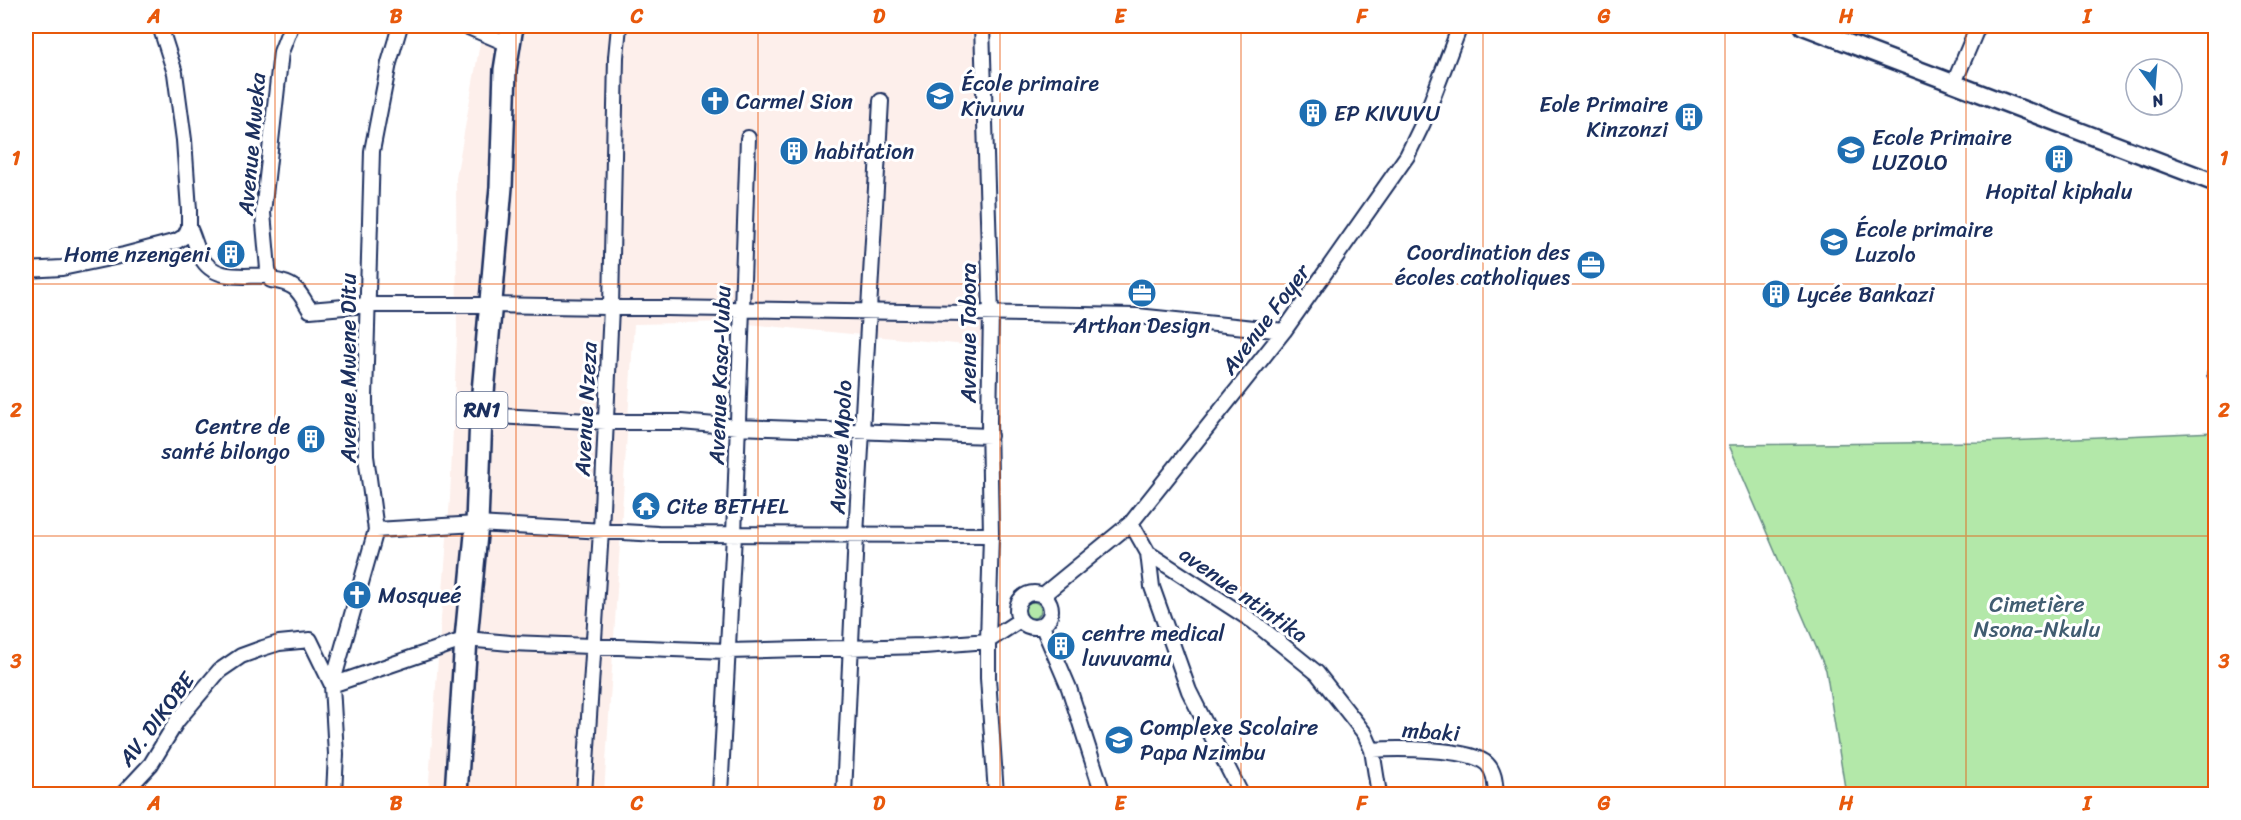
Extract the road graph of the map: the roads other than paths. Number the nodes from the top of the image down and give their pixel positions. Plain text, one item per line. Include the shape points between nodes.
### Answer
1 (159, 26) edge
2 (291, 26) edge
3 (400, 26) edge
4 (466, 26) edge
5 (619, 26) edge
6 (982, 26) edge
7 (1460, 26) edge
8 (1803, 26) edge
9 (1978, 26) edge
10 (510, 35) edge
11 (1954, 83) junction
12 (882, 101) dead end
13 (748, 138) dead end
14 (2216, 183) edge
15 (189, 227) junction
16 (26, 270) edge
17 (269, 272) junction
18 (367, 305) junction
19 (491, 305) junction
20 (611, 308) junction
21 (743, 310) junction
22 (869, 312) junction
23 (991, 314) junction
24 (1284, 331) junction
25 (481, 415) junction
26 (606, 422) junction
27 (738, 428) junction
28 (862, 432) junction
29 (990, 436) junction
30 (1131, 523) junction
31 (477, 524) junction
32 (376, 530) junction
33 (601, 531) junction
34 (734, 535) junction
35 (856, 535) junction
36 (991, 535) junction
37 (1148, 554) junction
38 (1043, 595) junction
39 (1020, 620) junction
40 (1042, 625) junction
41 (466, 639) junction
42 (988, 641) junction
43 (594, 645) junction
44 (851, 649) junction
45 (727, 651) junction
46 (332, 685) junction
47 (1372, 750) junction
48 (123, 795) edge
49 (334, 795) edge
50 (456, 795) edge
51 (584, 795) edge
52 (720, 795) edge
53 (844, 795) edge
54 (996, 795) edge
55 (1103, 795) edge
56 (1241, 795) edge
57 (1378, 795) edge
58 (1496, 795) edge

1 - 15 street via 170,55 184,140
2 - 17 street, Avenue Mweka via 281,52 263,213
3 - 18 street, Avenue Mwene Ditu via 372,151
4 - 10 street
5 - 20 street, Avenue Nzeza
6 - 23 street, Avenue Tabora
7 - 24 street, Avenue Foyer via 1407,156
8 - 11 street
9 - 11 street
10 - 19 highway, RN1
11 - 14 street
12 - 22 street, Avenue Mpolo
13 - 21 street, Avenue Kasa-Vubu
15 - 16 street via 185,236 146,250 62,268
15 - 17 street via 201,257 220,273 236,276
17 - 18 street via 272,280 296,288 310,310
18 - 19 street
18 - 32 street, Avenue Mwene Ditu via 366,456
19 - 20 street
19 - 25 highway, RN1
20 - 21 street
20 - 26 street, Avenue Nzeza
21 - 22 street
21 - 27 street, Avenue Kasa-Vubu
22 - 23 street
22 - 28 street, Avenue Mpolo
23 - 24 street via 1137,316
23 - 29 street, Avenue Tabora
24 - 30 street, Avenue Foyer
25 - 26 street
25 - 31 highway, RN1
26 - 27 street via 681,422
26 - 33 street, Avenue Nzeza
27 - 28 street
27 - 34 street, Avenue Kasa-Vubu
28 - 29 street
28 - 35 street, Avenue Mpolo
29 - 36 street, Avenue Tabora
30 - 37 street
30 - 38 street, Avenue Foyer
31 - 32 street
31 - 33 street
31 - 41 highway, RN1
32 - 46 street
33 - 34 street
33 - 43 street, Avenue Nzeza
34 - 35 street
34 - 45 street, Avenue Kasa-Vubu
35 - 36 street
35 - 44 street, Avenue Mpolo
36 - 42 street, Avenue Tabora
37 - 47 street, avenue ntintika via 1254,622 1317,673 1365,734
37 - 56 street via 1152,587 1185,680
38 - 39 street via 1032,593 1021,598 1017,609
38 - 40 street via 1051,610
39 - 40 street via 1030,626
39 - 42 street
40 - 55 street via 1069,688
41 - 43 street
41 - 46 street
41 - 50 highway, RN1
42 - 44 street
42 - 54 street, Avenue Tabora
43 - 45 street
43 - 51 street, Avenue Nzeza
44 - 45 street
44 - 53 street, Avenue Mpolo
45 - 52 street, Avenue Kasa-Vubu
46 - 48 street, AV. DIKOBE via 310,640 279,643 241,656 219,671 201,691 151,764
46 - 49 street
47 - 57 street, avenue ntintika
47 - 58 street, mbaki via 1401,748 1477,757 1494,776

